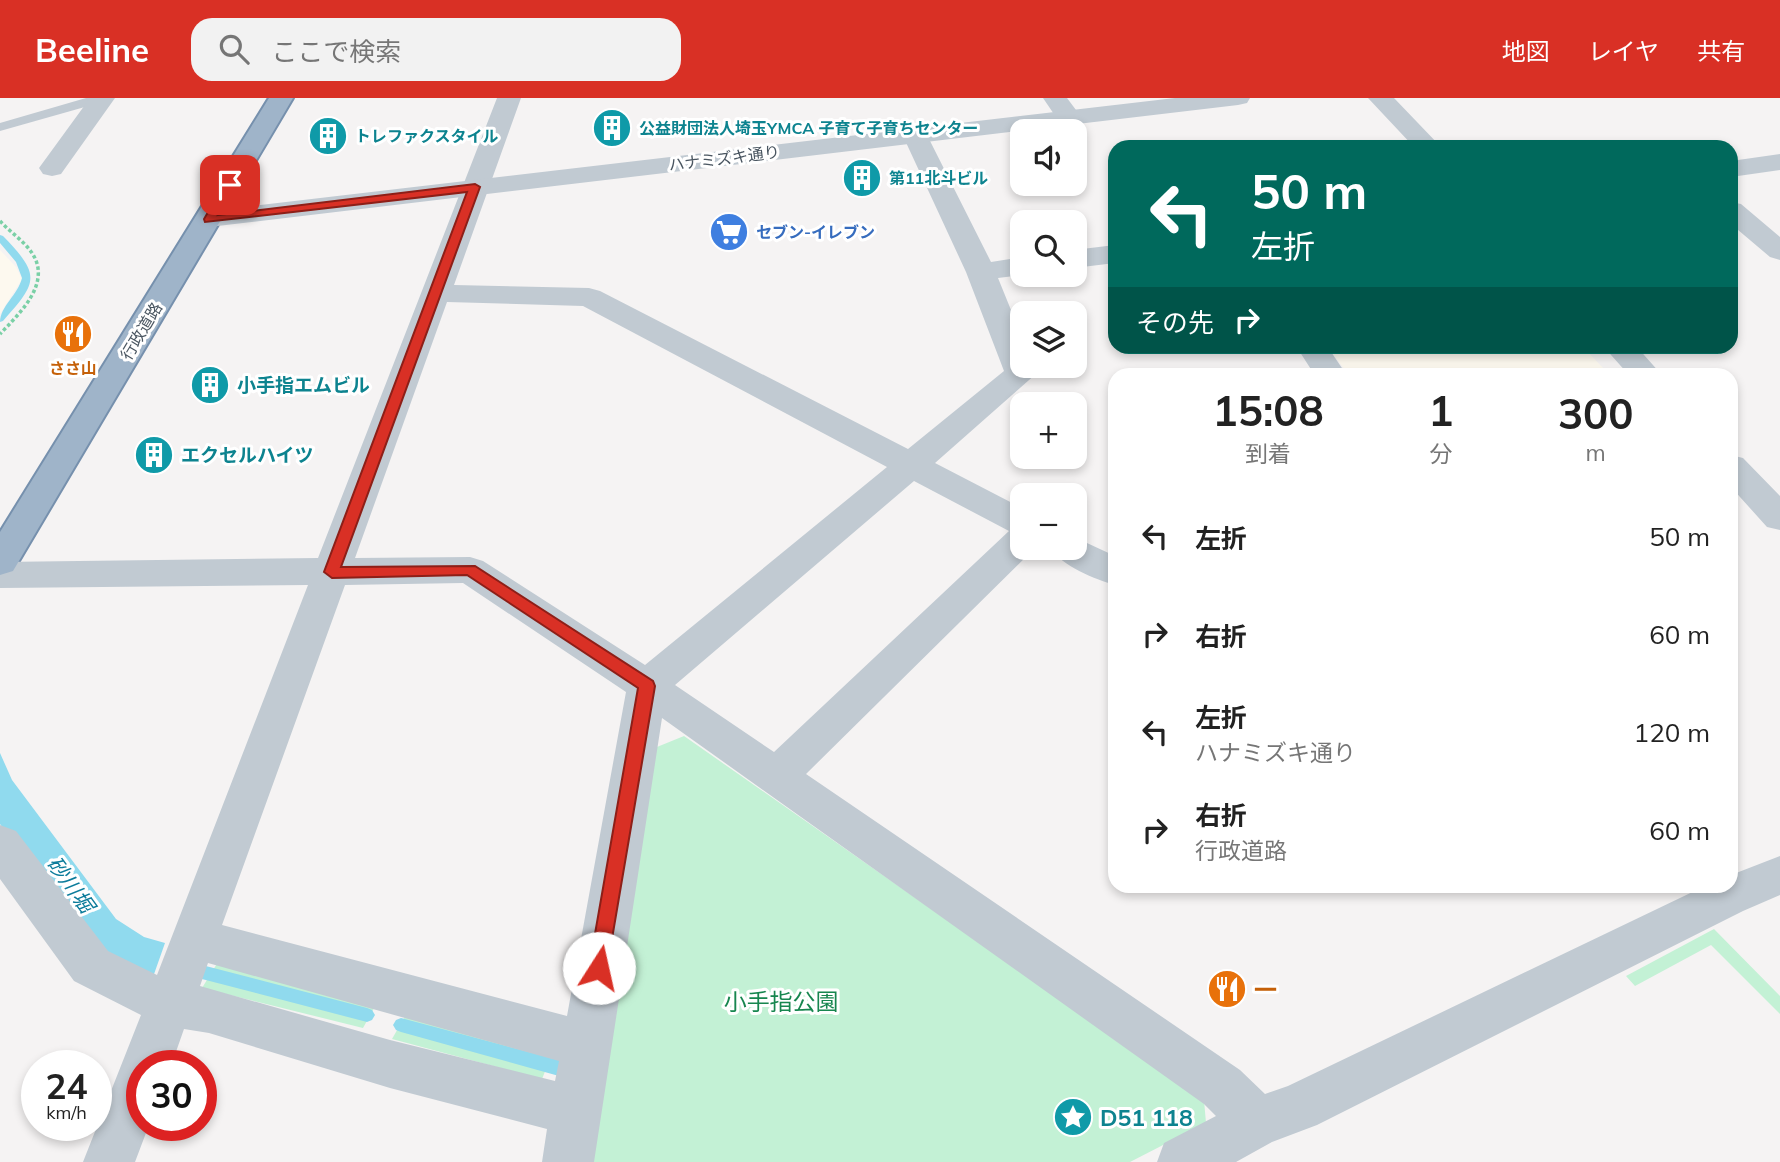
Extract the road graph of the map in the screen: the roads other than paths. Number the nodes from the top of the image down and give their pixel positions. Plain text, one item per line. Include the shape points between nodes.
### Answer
1 (102, 98) edge
2 (281, 98) edge
3 (509, 98) edge
4 (1238, 98) edge
5 (1380, 98) edge
6 (1062, 108) edge
7 (0, 127) edge
8 (916, 136) junction
9 (1421, 140) edge
10 (1780, 162) edge
11 (52, 168) dead end
12 (1738, 168) edge
13 (475, 187) junction
14 (1738, 216) edge
15 (209, 219) junction
16 (1780, 251) edge
17 (1108, 255) edge
18 (1087, 257) edge
19 (1010, 268) edge
20 (981, 272) junction
21 (437, 293) junction
22 (1624, 354) edge
23 (1635, 368) edge
24 (911, 463) junction
25 (1738, 473) edge
26 (1010, 517) edge
27 (1780, 518) edge
28 (1010, 552) edge
29 (1087, 557) edge
30 (0, 562) edge
31 (1108, 568) edge
32 (332, 572) junction
33 (0, 575) edge
34 (647, 686) junction
35 (776, 776) junction
36 (0, 844) edge
37 (1780, 875) edge
38 (1738, 886) edge
39 (1712, 893) edge
40 (194, 938) junction
41 (169, 1005) junction
42 (586, 1045) junction
43 (152, 1050) edge
44 (575, 1111) junction
45 (126, 1118) edge
46 (1258, 1122) junction
47 (109, 1162) edge
48 (569, 1162) edge
49 (1183, 1162) edge

1 - 7 lane
1 - 11 street
2 - 15 highway, 行政道路
3 - 13 street
4 - 6 street, ハナミズキ通り
5 - 9 street
6 - 8 street, ハナミズキ通り
8 - 13 street, ハナミズキ通り
8 - 20 street
10 - 12 street
13 - 15 street, ハナミズキ通り
13 - 21 street
14 - 16 street
15 - 30 highway, 行政道路
17 - 18 street
19 - 20 street
20 - 24 street via 1021,373
21 - 24 street via 589,297
21 - 32 street
22 - 23 street
24 - 26 street
24 - 34 street
25 - 27 street
28 - 35 street
29 - 31 street
32 - 33 street
32 - 34 street via 470,570
32 - 40 street
34 - 35 street
34 - 42 street
35 - 46 street via 1222,1087
36 - 41 street via 91,966
37 - 38 street
39 - 46 street via 1299,1107
40 - 41 street
40 - 42 street
41 - 43 street
41 - 44 street via 209,1010 390,1064
42 - 44 street
44 - 48 street
45 - 47 street
46 - 49 street

